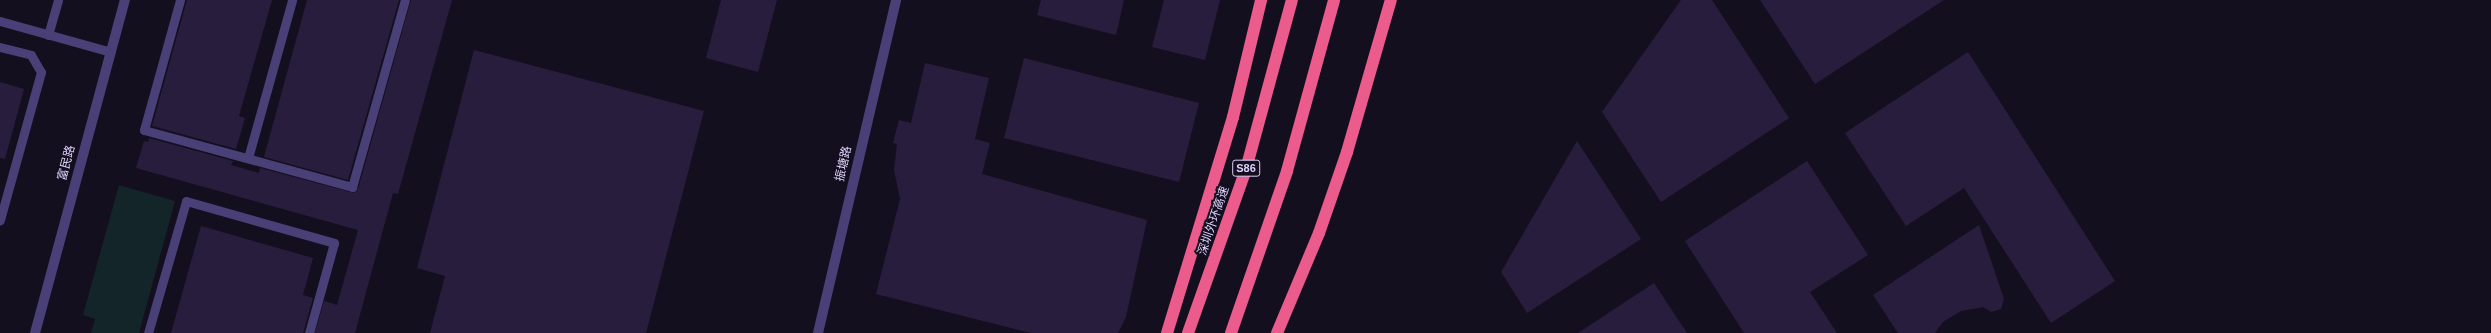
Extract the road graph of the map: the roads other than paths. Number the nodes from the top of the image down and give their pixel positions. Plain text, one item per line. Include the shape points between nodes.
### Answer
1 (58, 0) edge
2 (125, 0) edge
3 (180, 0) edge
4 (292, 0) edge
5 (405, 0) edge
6 (896, 0) edge
7 (1261, 0) edge
8 (1292, 0) edge
9 (1334, 0) edge
10 (1391, 0) edge
11 (0, 21) edge
12 (48, 35) junction
13 (0, 47) edge
14 (111, 52) junction
15 (248, 158) junction
16 (0, 220) edge
17 (35, 333) edge
18 (148, 333) edge
19 (309, 333) edge
20 (818, 333) edge
21 (1167, 333) edge
22 (1188, 333) edge
23 (1231, 333) edge
24 (1277, 333) edge

1 - 12 lane
2 - 14 street, 富民路
3 - 15 lane via 144,130
4 - 15 lane
5 - 15 lane via 352,187
6 - 20 street, 振塘路
7 - 21 highway via 1233,117
8 - 22 highway, 深圳外环高速 / S86 via 1246,168
9 - 23 highway via 1287,171
10 - 24 highway via 1340,172 1314,246
11 - 12 lane
12 - 14 lane
13 - 16 lane via 31,55 41,72
14 - 17 street, 富民路
18 - 19 lane via 186,201 334,242

